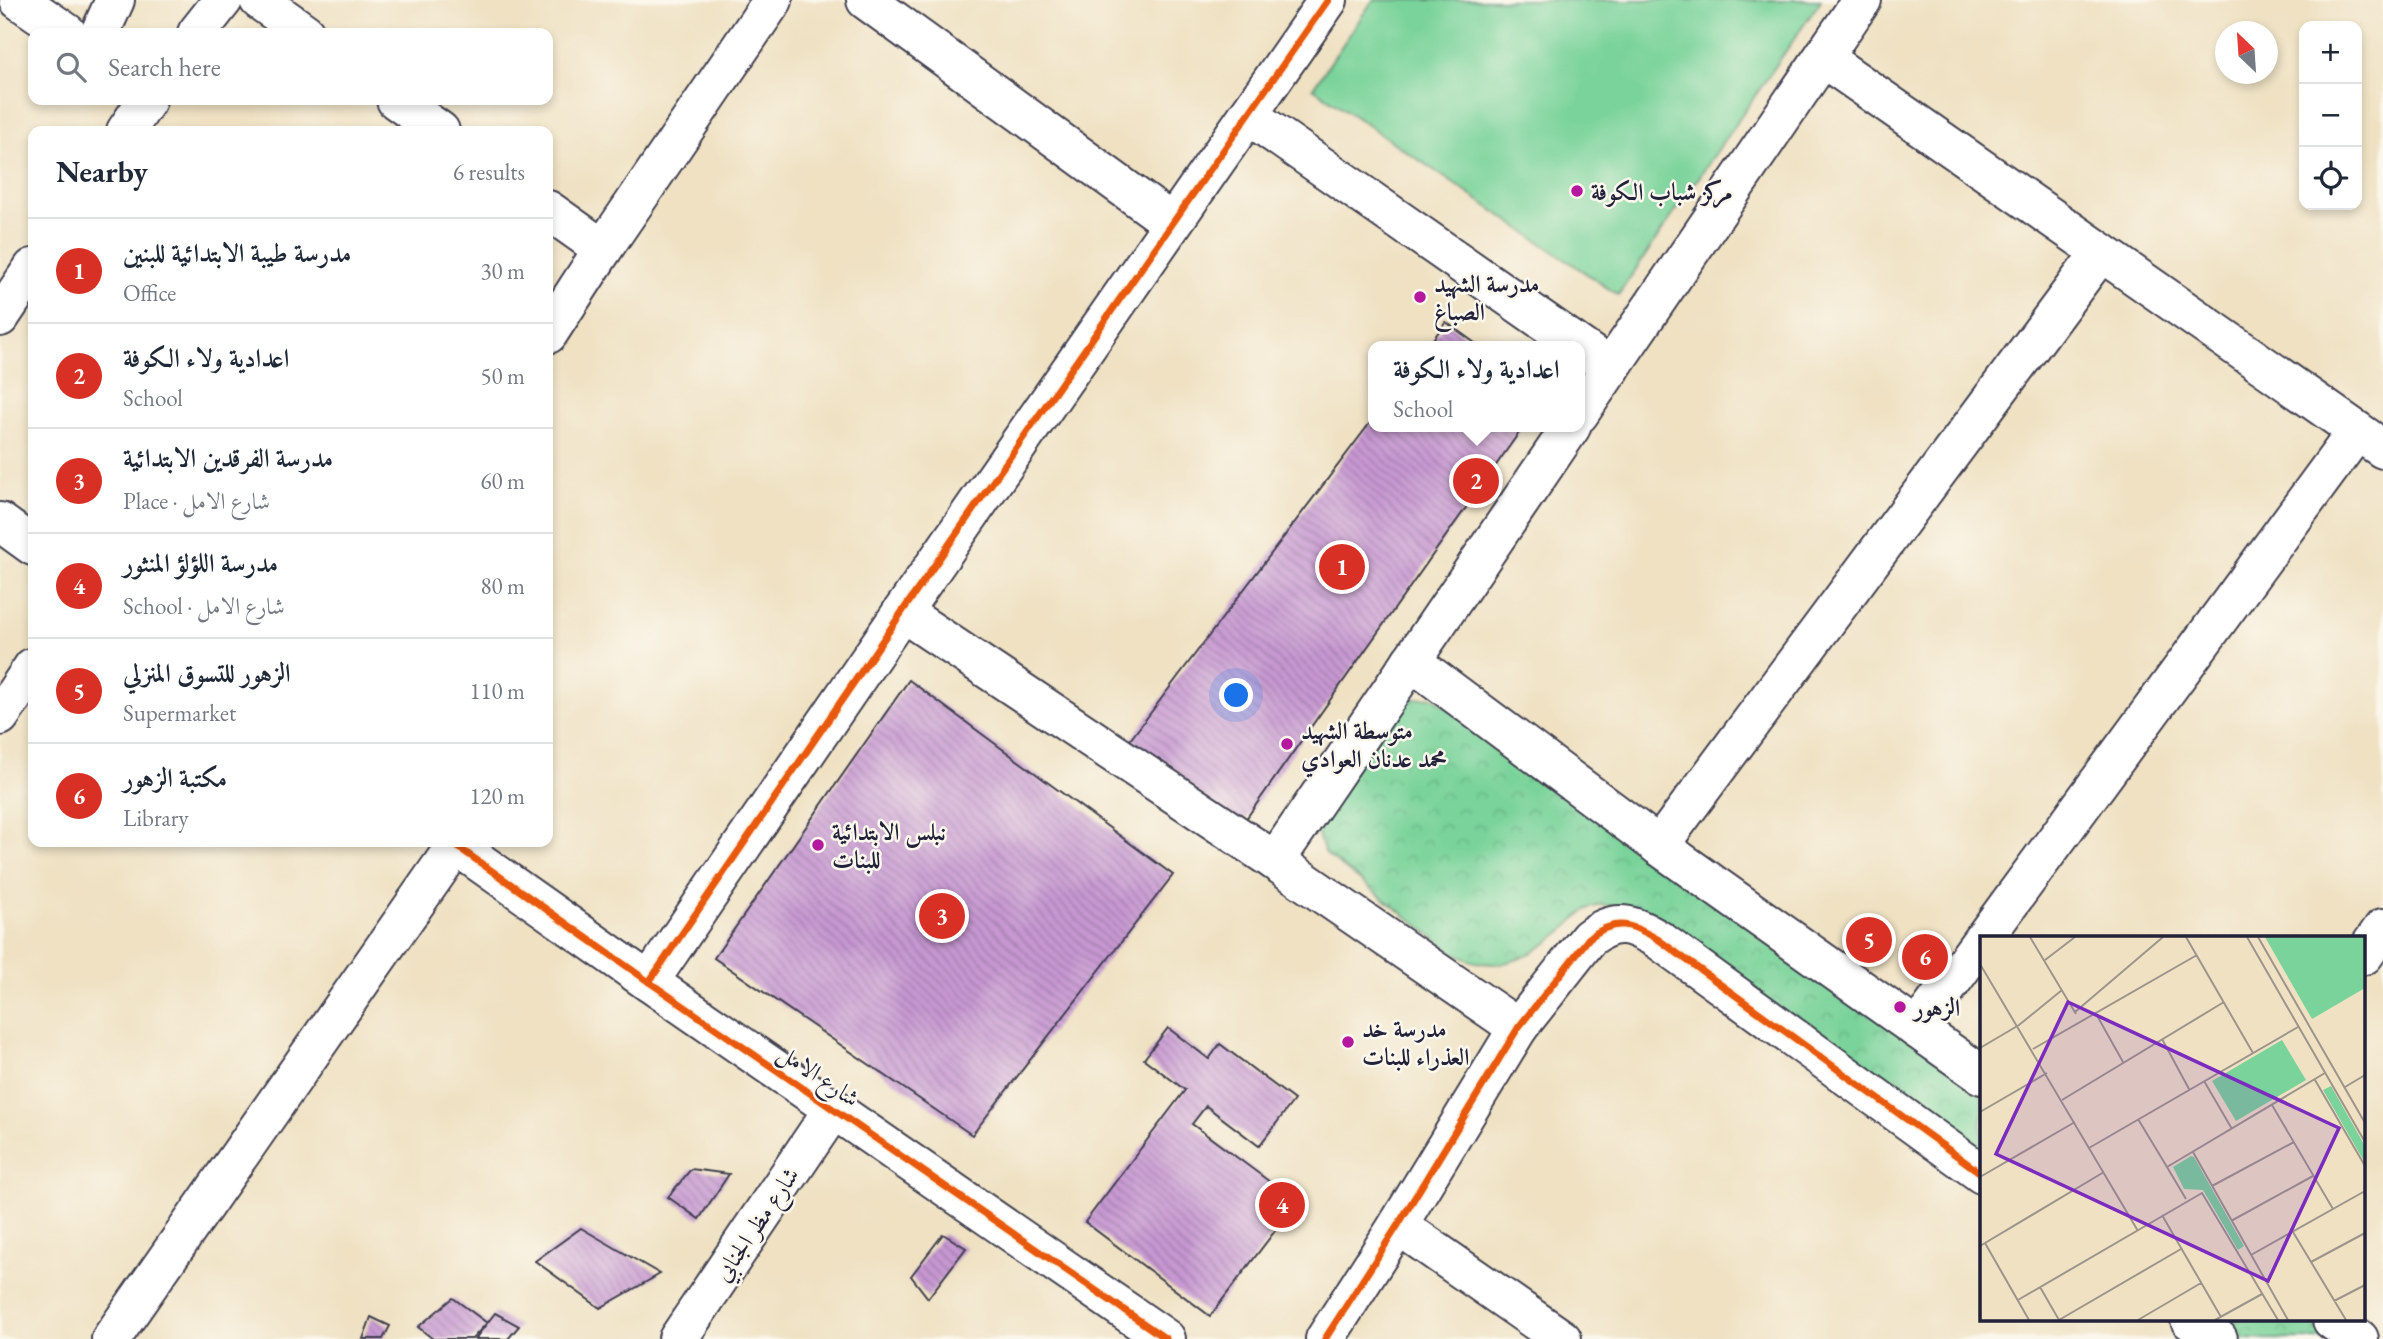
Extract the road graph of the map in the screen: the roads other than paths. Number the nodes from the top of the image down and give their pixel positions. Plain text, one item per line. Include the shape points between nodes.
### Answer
1 (19, 0) edge
2 (115, 0) edge
3 (223, 0) edge
4 (259, 0) edge
5 (773, 0) edge
6 (866, 0) edge
7 (1328, 0) edge
8 (1862, 0) edge
9 (60, 28) edge
10 (102, 28) edge
11 (201, 28) edge
12 (298, 28) edge
13 (1823, 58) junction
14 (144, 105) edge
15 (403, 105) edge
16 (1248, 115) junction
17 (129, 126) edge
18 (433, 126) edge
19 (553, 214) edge
20 (1172, 223) junction
21 (603, 250) junction
22 (2101, 252) junction
23 (28, 275) edge
24 (0, 317) edge
25 (553, 326) edge
26 (1572, 341) edge
27 (1585, 350) edge
28 (1611, 368) junction
29 (1585, 405) edge
30 (1568, 432) edge
31 (2370, 440) edge
32 (0, 522) edge
33 (28, 542) edge
34 (902, 612) junction
35 (1411, 661) junction
36 (28, 674) edge
37 (0, 716) edge
38 (1659, 846) junction
39 (452, 847) edge
40 (458, 847) edge
41 (1275, 861) junction
42 (2383, 928) edge
43 (1985, 936) edge
44 (1980, 943) edge
45 (2366, 951) edge
46 (649, 982) junction
47 (1518, 1028) junction
48 (1917, 1029) junction
49 (1980, 1074) edge
50 (834, 1108) junction
51 (1980, 1173) edge
52 (1398, 1225) junction
53 (2193, 1322) edge
54 (2335, 1322) edge
55 (111, 1339) edge
56 (678, 1339) edge
57 (1166, 1339) edge
58 (1325, 1339) edge
59 (1562, 1339) edge
60 (2218, 1339) edge
61 (2359, 1339) edge

1 - 9 street
2 - 10 street
3 - 11 street
4 - 12 street
5 - 21 street
6 - 20 street
7 - 16 street
8 - 13 street
13 - 22 street
13 - 28 street
14 - 17 street
15 - 18 street
16 - 20 street
16 - 26 street
19 - 21 street
20 - 34 street
21 - 25 street
22 - 31 street
22 - 38 street
23 - 24 street
27 - 28 street
28 - 29 street
30 - 35 street
31 - 43 street
32 - 33 street
34 - 41 street
34 - 46 street
35 - 38 street
35 - 41 street
36 - 37 street
38 - 48 street
39 - 55 street
40 - 46 street, شارع الامل
41 - 47 street
42 - 45 street
44 - 48 street
46 - 50 street, شارع الامل
47 - 51 street via 1589,938 1612,925 1625,924 1659,940
47 - 52 street
48 - 49 street
50 - 56 street, شارع مظر الجنابي
50 - 57 street, شارع الامل
52 - 58 street
52 - 59 street
53 - 60 street
54 - 61 street

